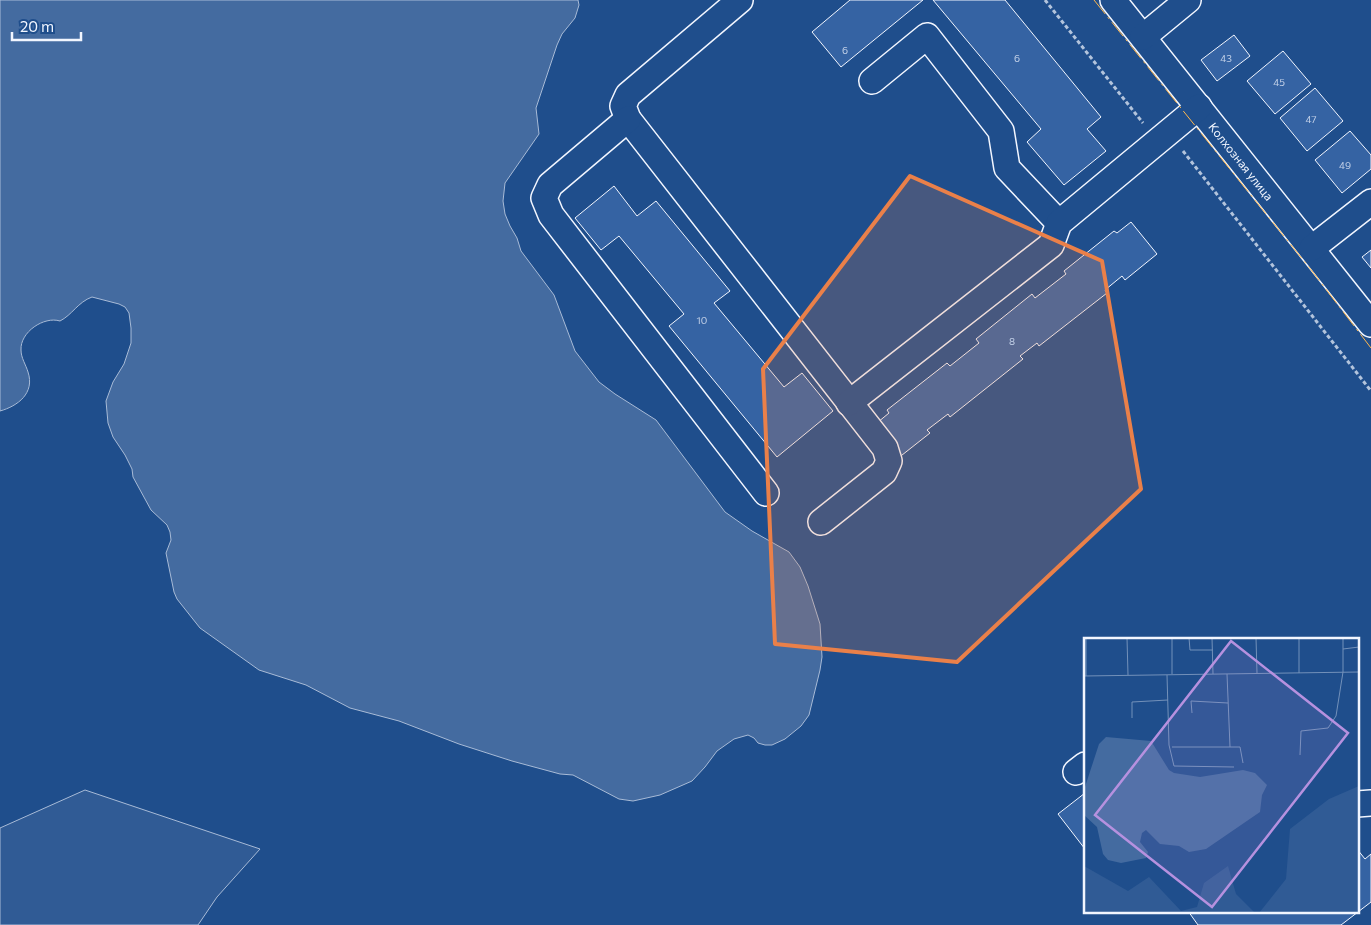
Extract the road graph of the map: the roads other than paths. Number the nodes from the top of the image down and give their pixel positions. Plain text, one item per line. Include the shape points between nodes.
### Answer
1 (740, 0) edge
2 (1113, 0) edge
3 (1188, 0) edge
4 (1142, 37) junction
5 (872, 82) dead end
6 (1199, 107) junction
7 (628, 119) junction
8 (1371, 202) edge
9 (1059, 223) junction
10 (1312, 248) junction
11 (1371, 324) edge
12 (849, 403) junction
13 (766, 493) dead end
14 (821, 522) dead end
15 (1371, 803) edge
16 (1358, 804) edge

1 - 7 street via 628,95 624,106
2 - 4 street, Колхозная улица
3 - 4 street
4 - 6 street, Колхозная улица
5 - 9 street via 927,36 1001,131 1007,168
6 - 9 street
6 - 10 street, Колхозная улица
7 - 12 street
7 - 13 street via 550,185 544,198 551,215
8 - 10 street
9 - 12 street via 1051,245
10 - 11 street, Колхозная улица
12 - 14 street via 885,448 889,461 884,472
15 - 16 street

